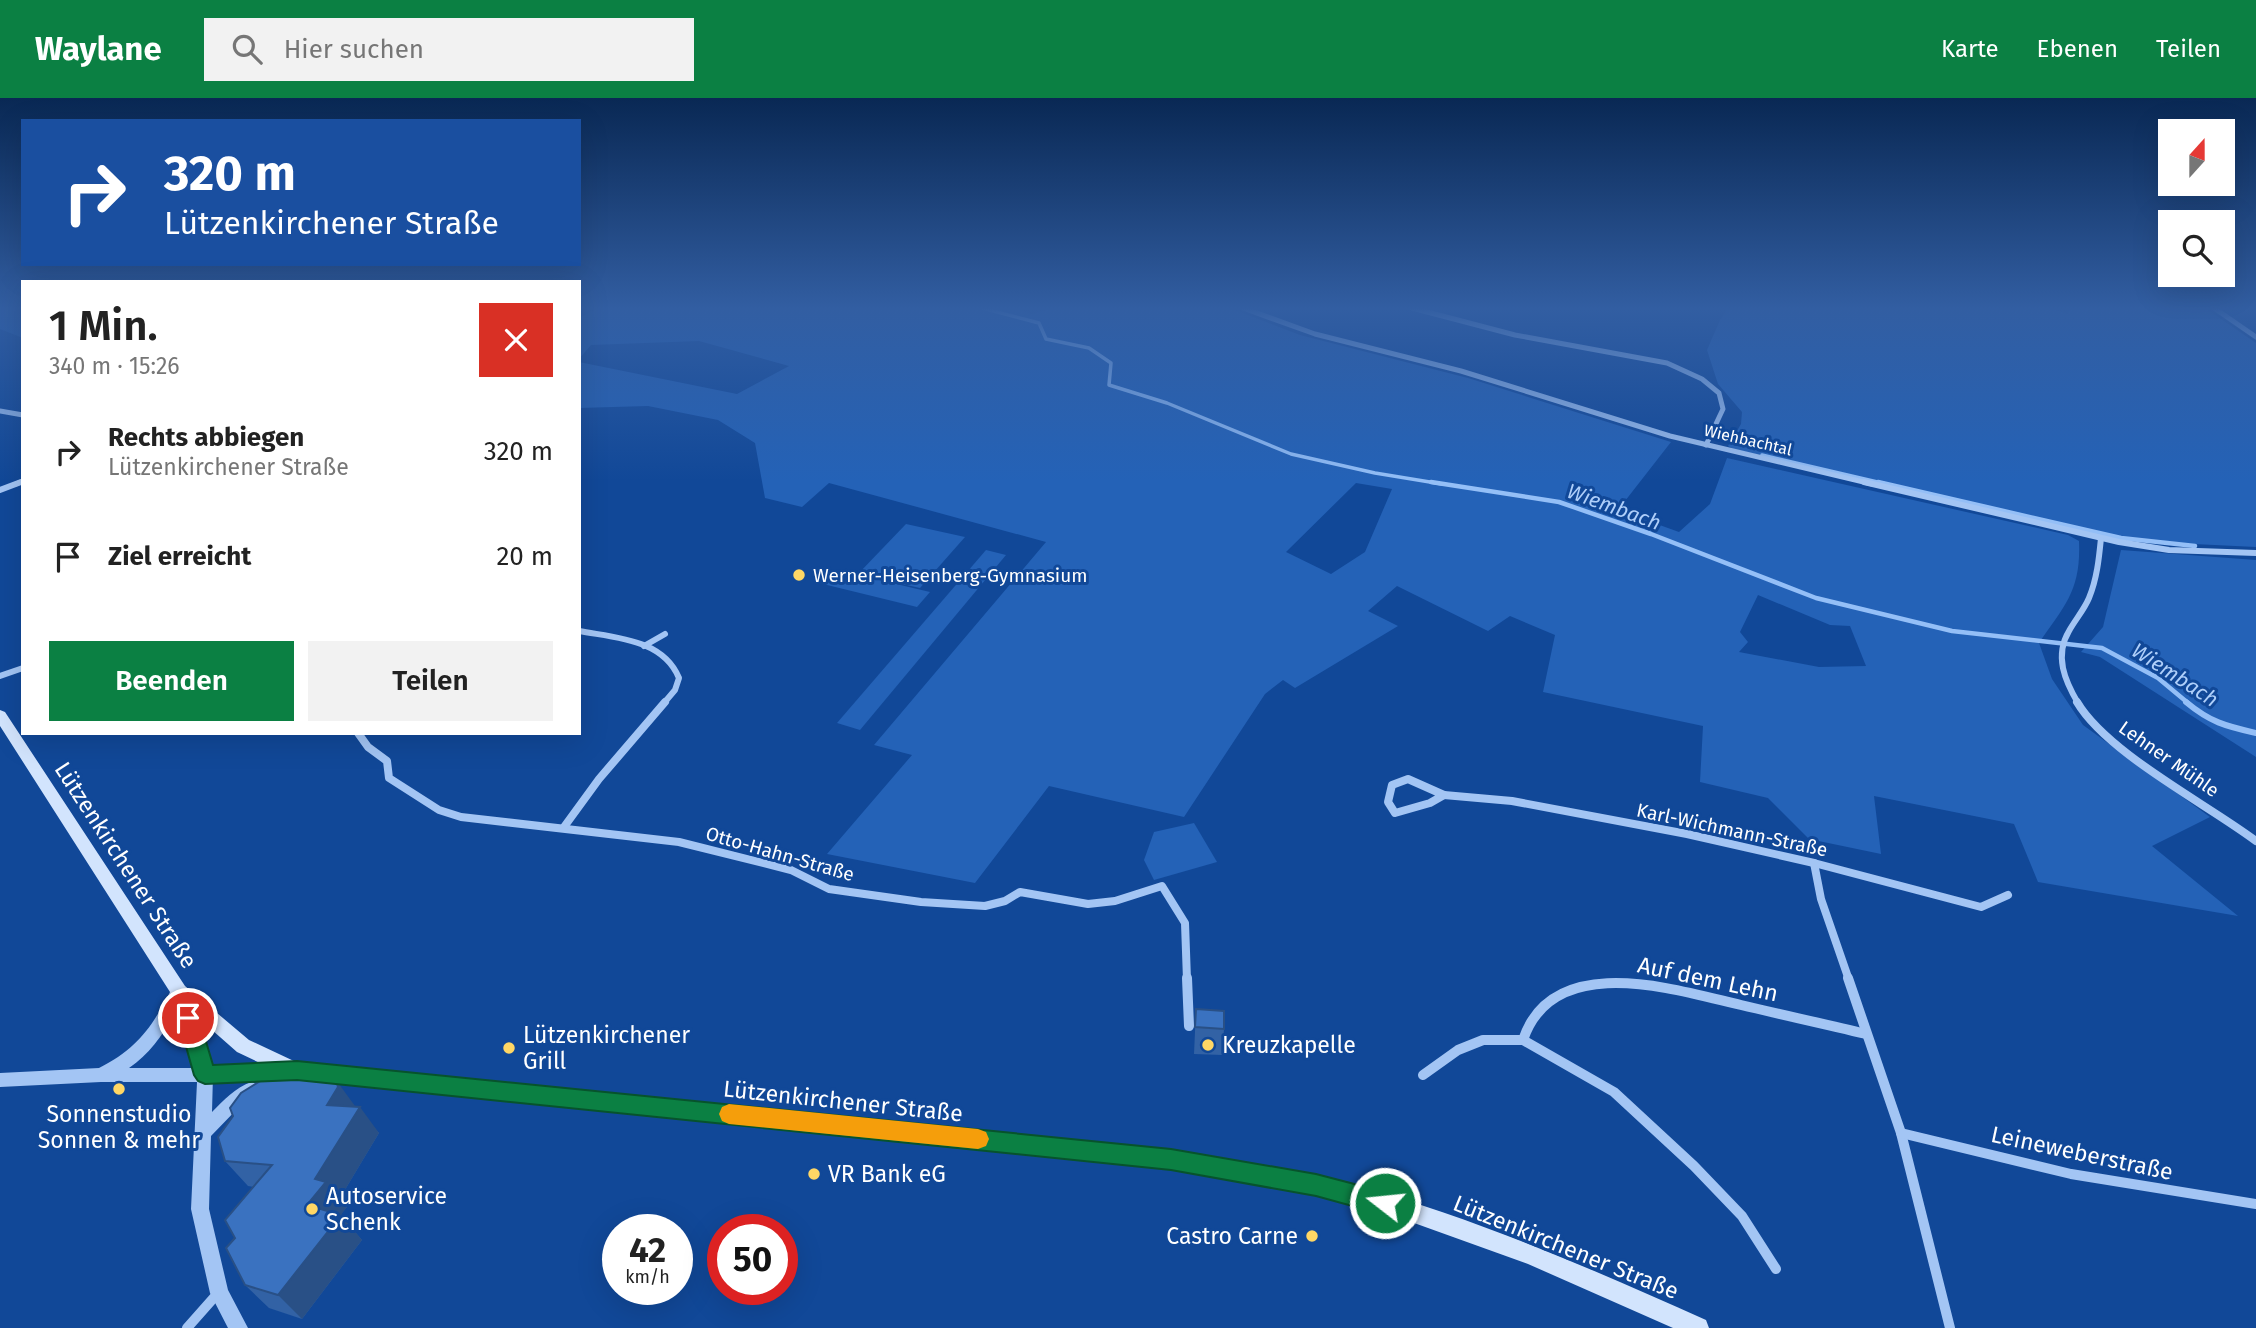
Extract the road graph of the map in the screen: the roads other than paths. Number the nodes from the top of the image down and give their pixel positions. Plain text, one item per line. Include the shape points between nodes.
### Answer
1 (1436, 365) edge
2 (1669, 365) edge
3 (0, 411) edge
4 (21, 415) edge
5 (1706, 445) junction
6 (21, 482) edge
7 (0, 490) edge
8 (2101, 538) junction
9 (2256, 553) edge
10 (581, 631) edge
11 (666, 634) dead end
12 (644, 646) junction
13 (21, 669) edge
14 (0, 676) edge
15 (0, 715) edge
16 (359, 735) edge
17 (1444, 795) junction
18 (564, 827) junction
19 (2256, 841) edge
20 (1814, 863) junction
21 (2008, 895) dead end
22 (178, 990) junction
23 (1189, 1026) dead end
24 (1866, 1034) junction
25 (1523, 1040) junction
26 (297, 1070) junction
27 (101, 1075) junction
28 (205, 1075) junction
29 (1423, 1075) dead end
30 (0, 1080) edge
31 (202, 1133) junction
32 (1901, 1133) junction
33 (2256, 1204) edge
34 (1776, 1269) dead end
35 (219, 1293) junction
36 (187, 1328) edge
37 (237, 1328) edge
38 (1698, 1328) edge
39 (1950, 1328) edge

1 - 5 street, Wiehbachtal
2 - 5 street via 1687,371 1719,393 1723,410
3 - 4 street
5 - 8 street, Wiehbachtal
6 - 7 street
8 - 9 street, Wiehbachtal via 2169,550
8 - 19 street, Lehner Mühle via 2087,603 2064,637 2061,658 2068,692 2093,724 2120,747
10 - 12 street
11 - 12 street
12 - 18 street via 668,659 677,671 676,690
13 - 14 street
15 - 22 main road, Lützenkirchener Straße
16 - 18 street, Otto-Hahn-Straße via 387,761 389,778 439,810 484,822
17 - 17 street, Karl-Wichmann-Straße via 1395,813 1388,802 1397,780 1408,779
17 - 20 street, Karl-Wichmann-Straße via 1512,801
18 - 23 street, Otto-Hahn-Straße via 679,842 791,870 829,889 921,902 985,906 1020,892 1088,904 1162,886 1185,923
20 - 21 street, Karl-Wichmann-Straße via 1981,907
20 - 24 street via 1821,899
22 - 26 main road via 243,1046
22 - 27 street via 150,1042 135,1057
22 - 28 main road, Lützenkirchener Straße
24 - 25 street, Auf dem Lehn via 1628,981 1574,989 1543,1006 1527,1025
24 - 32 street
25 - 29 street via 1483,1040 1458,1050
25 - 34 street via 1614,1092 1742,1216
26 - 28 main road, Lützenkirchener Straße
26 - 31 street via 234,1100
26 - 38 main road, Lützenkirchener Straße via 1207,1164 1316,1185 1411,1212 1606,1286
27 - 28 street
27 - 30 street
28 - 31 street
31 - 35 street via 200,1209
32 - 33 street, Leineweberstraße via 2071,1174
32 - 39 street
35 - 36 street
35 - 37 street

